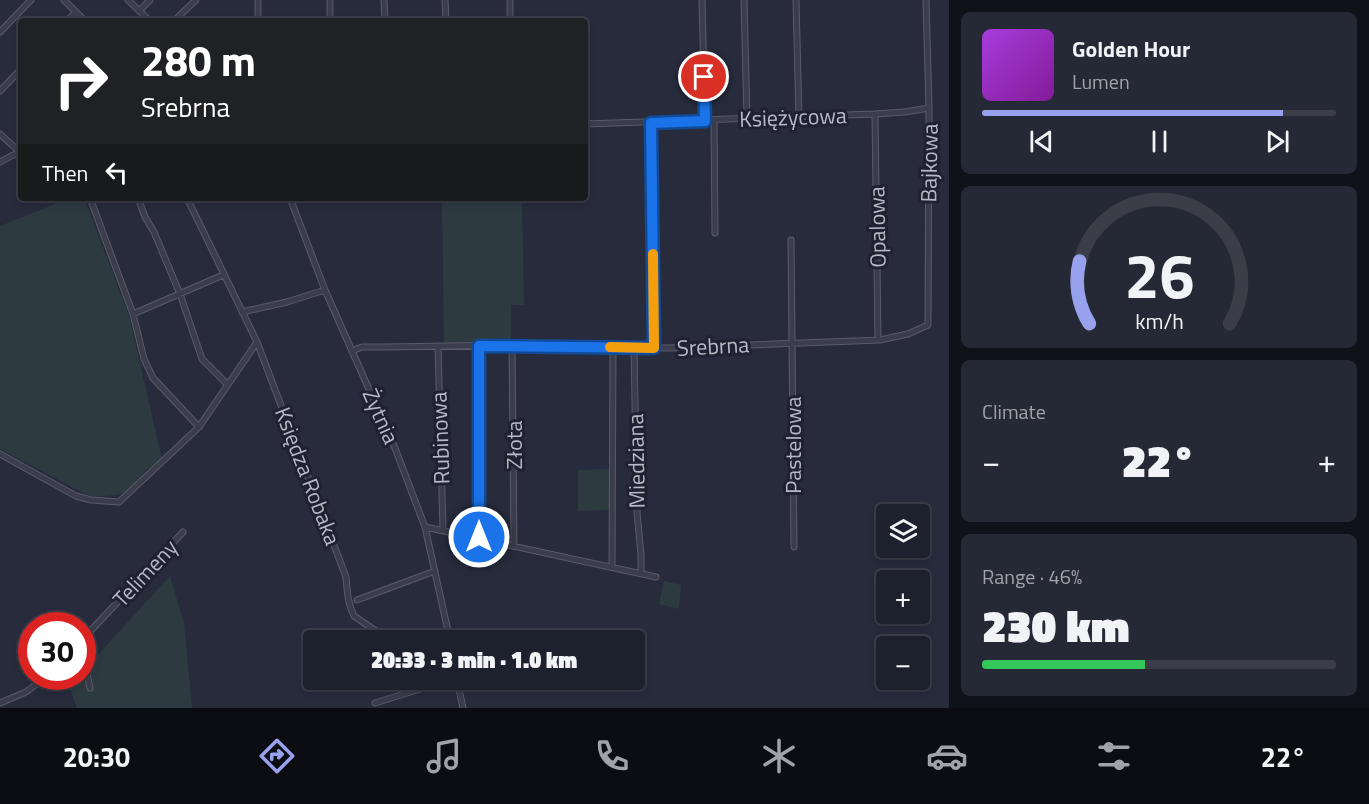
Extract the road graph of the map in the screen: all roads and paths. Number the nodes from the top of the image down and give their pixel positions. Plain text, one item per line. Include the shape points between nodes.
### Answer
1 (31, 0) edge
2 (64, 0) edge
3 (128, 0) edge
4 (150, 0) edge
5 (196, 0) edge
6 (258, 0) edge
7 (330, 0) edge
8 (384, 0) edge
9 (445, 0) edge
10 (510, 0) edge
11 (702, 0) edge
12 (744, 0) edge
13 (796, 0) edge
14 (926, 0) edge
15 (139, 11) junction
16 (76, 12) junction
17 (70, 18) edge
18 (83, 18) edge
19 (147, 18) edge
20 (177, 18) edge
21 (258, 18) edge
22 (330, 18) edge
23 (384, 18) edge
24 (446, 18) edge
25 (510, 18) edge
26 (0, 32) edge
27 (18, 72) edge
28 (0, 92) edge
29 (929, 108) junction
30 (875, 114) junction
31 (799, 118) junction
32 (747, 119) junction
33 (705, 121) junction
34 (714, 121) junction
35 (651, 123) junction
36 (588, 124) edge
37 (0, 134) edge
38 (18, 150) edge
39 (18, 153) edge
40 (0, 162) edge
41 (91, 201) edge
42 (139, 201) edge
43 (188, 201) edge
44 (291, 201) edge
45 (715, 233) dead end
46 (791, 240) dead end
47 (224, 275) junction
48 (325, 290) junction
49 (180, 294) junction
50 (242, 312) junction
51 (133, 314) junction
52 (928, 325) joint
53 (878, 340) junction
54 (257, 342) junction
55 (793, 342) junction
56 (512, 345) junction
57 (438, 346) junction
58 (479, 346) junction
59 (613, 347) junction
60 (634, 348) junction
61 (654, 348) junction
62 (352, 351) junction
63 (227, 384) junction
64 (199, 427) junction
65 (0, 454) edge
66 (425, 527) junction
67 (443, 530) junction
68 (183, 532) dead end
69 (479, 537) junction
70 (514, 545) junction
71 (794, 547) dead end
72 (612, 567) junction
73 (435, 571) junction
74 (641, 573) junction
75 (656, 577) dead end
76 (357, 600) dead end
77 (96, 625) edge
78 (374, 630) edge
79 (448, 630) edge
80 (29, 690) edge
81 (417, 690) edge
82 (459, 690) edge
83 (0, 703) edge
84 (375, 703) dead end
85 (463, 708) edge

1 - 26 street
2 - 16 street
3 - 15 street
4 - 15 street
5 - 20 street
6 - 21 street
7 - 22 street
8 - 23 street
9 - 24 street
10 - 25 street
11 - 33 street
12 - 32 street
13 - 31 street
14 - 29 street, Bajkowa
15 - 19 street
16 - 17 street
16 - 18 street
27 - 28 street
29 - 30 street, Księżycowa
29 - 52 street, Bajkowa
30 - 31 street, Księżycowa
30 - 53 street, Opalowa
31 - 32 street, Księżycowa
32 - 34 street, Księżycowa
33 - 34 street, Księżycowa
33 - 35 street, Księżycowa
34 - 45 street
35 - 36 street, Księżycowa
35 - 61 street
37 - 38 street
39 - 40 street
41 - 51 street
42 - 49 street
43 - 47 street, Księdza Robaka
44 - 48 street, Żytnia
46 - 55 street, Pastelowa
47 - 49 street
47 - 50 street, Księdza Robaka
48 - 50 street
48 - 62 street, Żytnia
49 - 51 street
49 - 63 street via 202,359
50 - 54 street, Księdza Robaka
51 - 64 street via 153,378
52 - 53 street, Srebrna
53 - 55 street, Srebrna
54 - 63 street
54 - 78 street, Księdza Robaka via 346,577 352,612
55 - 61 street, Srebrna
55 - 71 street, Pastelowa
56 - 58 street, Srebrna
56 - 59 street, Srebrna
56 - 70 street, Złota
57 - 58 street, Srebrna
57 - 62 street, Srebrna via 362,347
57 - 67 street, Rubinowa
58 - 69 street
59 - 60 street, Srebrna
59 - 72 street
60 - 61 street, Srebrna
60 - 74 street, Miedziana
62 - 66 street, Żytnia
63 - 64 street
64 - 65 street via 119,502 76,496
66 - 67 street
66 - 73 street, Żytnia
67 - 69 street
68 - 77 street, Telimeny
69 - 70 street
70 - 72 street
72 - 74 street
73 - 76 street
73 - 79 street, Żytnia
74 - 75 street
80 - 83 street
81 - 84 street
82 - 85 street

